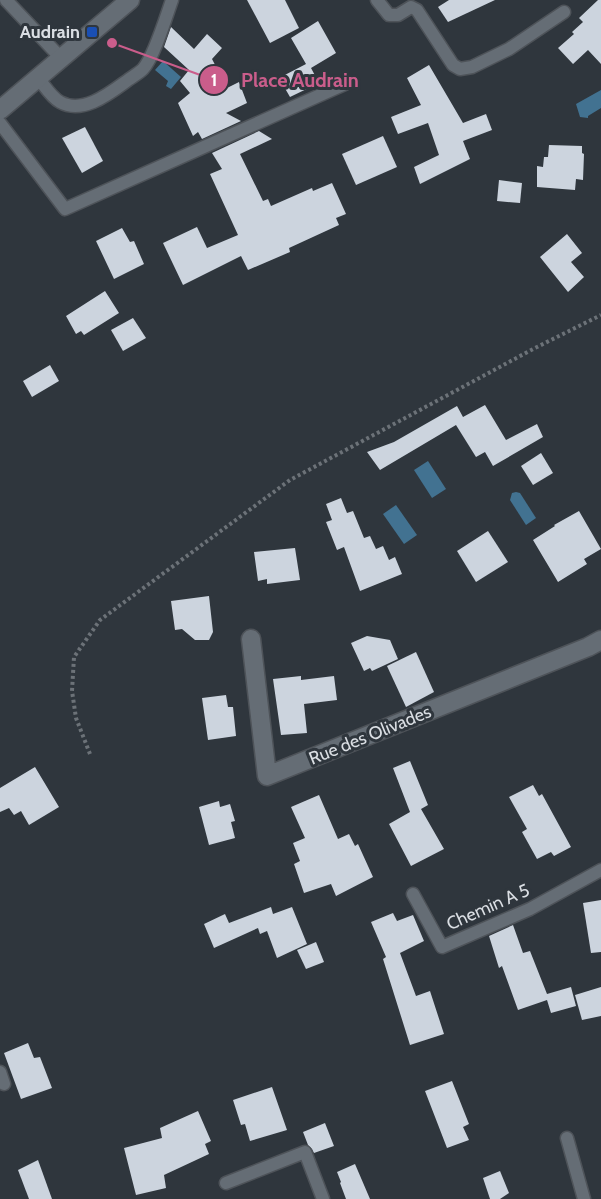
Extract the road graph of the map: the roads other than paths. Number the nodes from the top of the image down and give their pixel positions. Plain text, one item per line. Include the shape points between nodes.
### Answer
1 (6, 0) edge
2 (130, 0) edge
3 (172, 0) edge
4 (377, 0) edge
5 (564, 12) dead end
6 (61, 58) junction
7 (38, 78) junction
8 (345, 84) dead end
9 (0, 110) edge
10 (0, 123) edge
11 (251, 639) dead end
12 (601, 640) edge
13 (601, 870) edge
14 (413, 894) dead end
15 (567, 1138) dead end
16 (226, 1183) dead end
17 (323, 1199) edge
18 (584, 1199) edge

1 - 6 lane
2 - 6 street
3 - 7 lane via 143,69 111,93 74,106 60,102
4 - 5 lane via 389,15 398,15 411,7 417,10 453,65 460,69 509,49
6 - 7 street
7 - 9 street
8 - 10 lane via 65,209
11 - 12 street, Rue des Olivades via 267,776
13 - 14 lane, Chemin A 5 via 530,909 442,947
15 - 18 lane
16 - 17 lane via 305,1152

